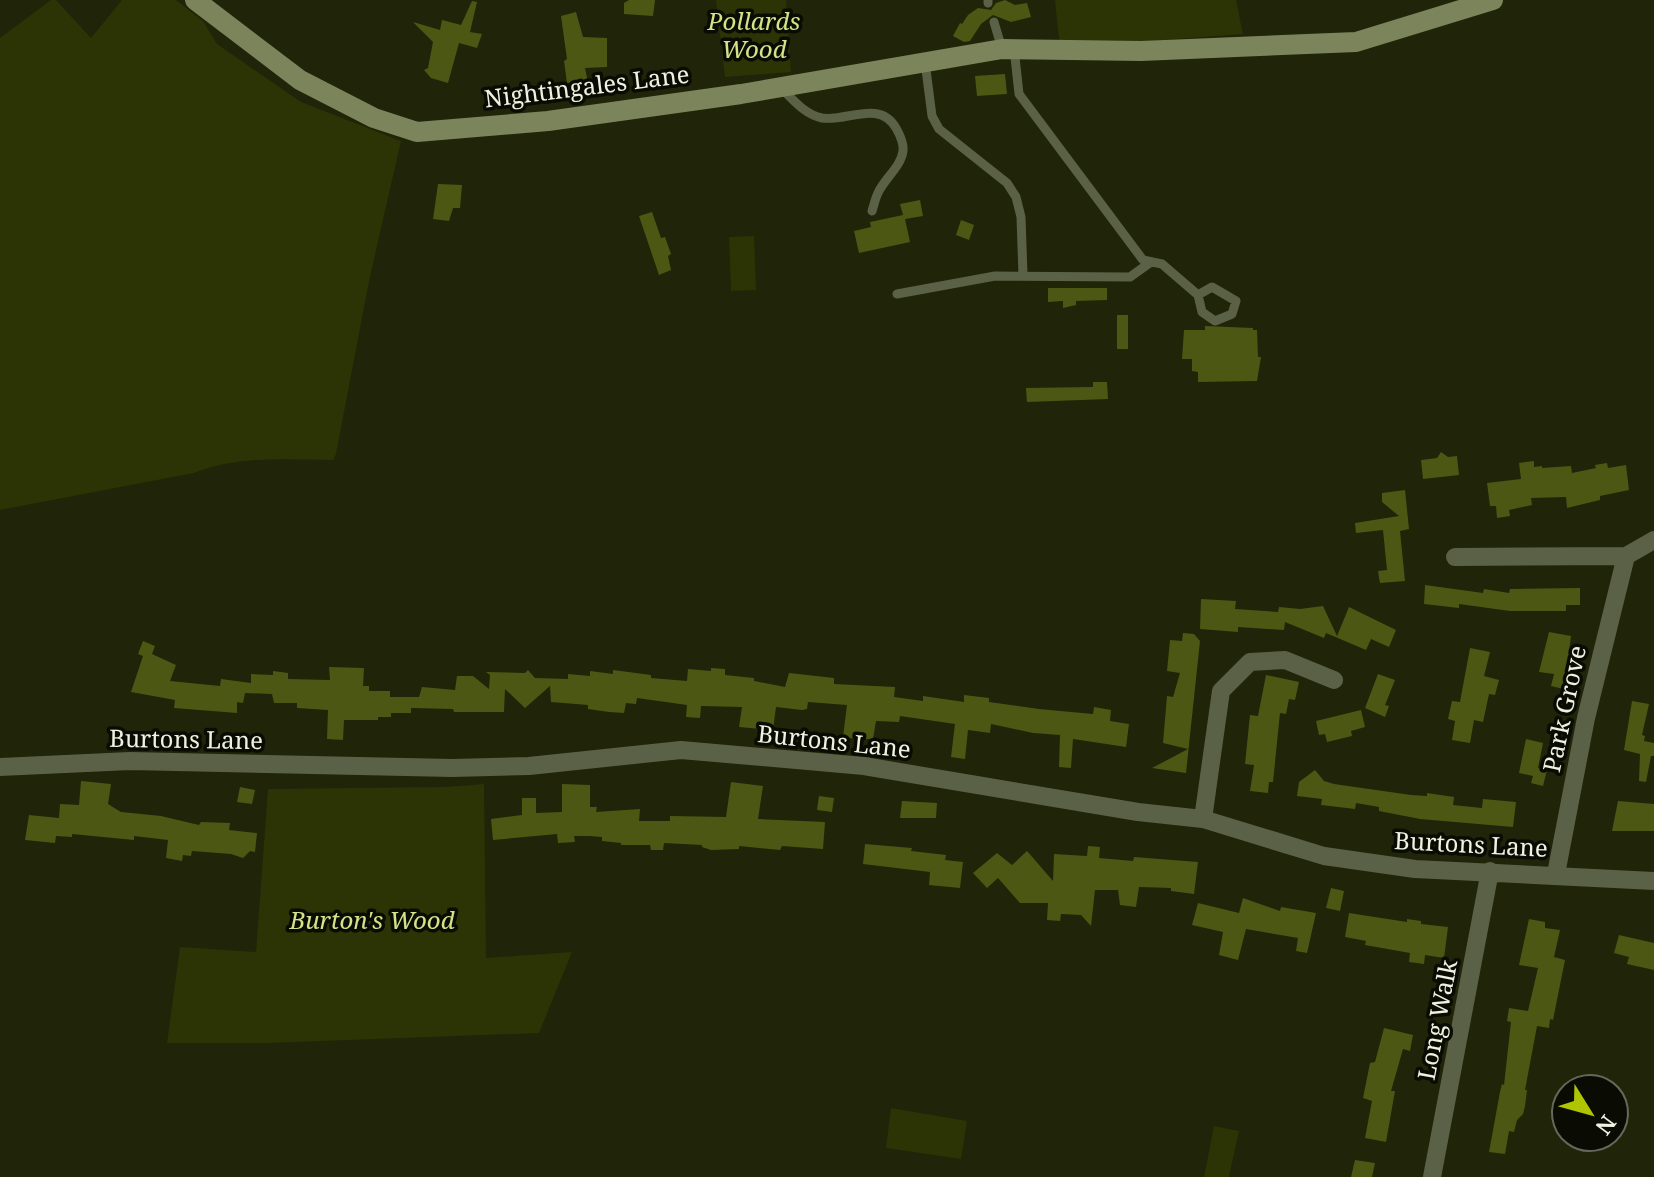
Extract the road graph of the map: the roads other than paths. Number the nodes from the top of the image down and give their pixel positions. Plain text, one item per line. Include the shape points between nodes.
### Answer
1 (195, 0) edge
2 (1493, 0) edge
3 (994, 22) dead end
4 (1008, 49) junction
5 (925, 62) junction
6 (780, 87) junction
7 (872, 211) dead end
8 (1151, 262) junction
9 (1023, 275) junction
10 (897, 294) dead end
11 (1198, 295) dead end
12 (1654, 540) edge
13 (1626, 556) junction
14 (1455, 557) dead end
15 (1334, 680) dead end
16 (0, 767) edge
17 (1203, 819) junction
18 (1490, 871) junction
19 (1556, 874) junction
20 (1654, 881) edge
21 (1432, 1177) edge

1 - 6 main road, Nightingales Lane via 300,80 374,118 417,132 548,121
2 - 4 main road, Nightingales Lane via 1356,42 1141,51
3 - 4 lane
4 - 5 main road, Nightingales Lane
4 - 8 lane via 1019,94 1143,260
5 - 6 main road, Nightingales Lane
5 - 9 lane via 932,116 939,129 1007,183 1016,197
6 - 7 lane via 814,116 862,112 881,114 893,123 903,150
8 - 9 lane via 1130,277
8 - 11 lane via 1162,264
9 - 10 lane
12 - 13 street
13 - 14 street
13 - 19 street, Park Grove via 1586,718
15 - 17 street via 1285,660 1250,662 1221,691
16 - 17 street, Burtons Lane via 130,761 452,768 529,766 681,750 864,766
17 - 18 street, Burtons Lane via 1324,856 1415,869
18 - 19 street, Burtons Lane
18 - 21 street, Long Walk
19 - 20 street, Burtons Lane

